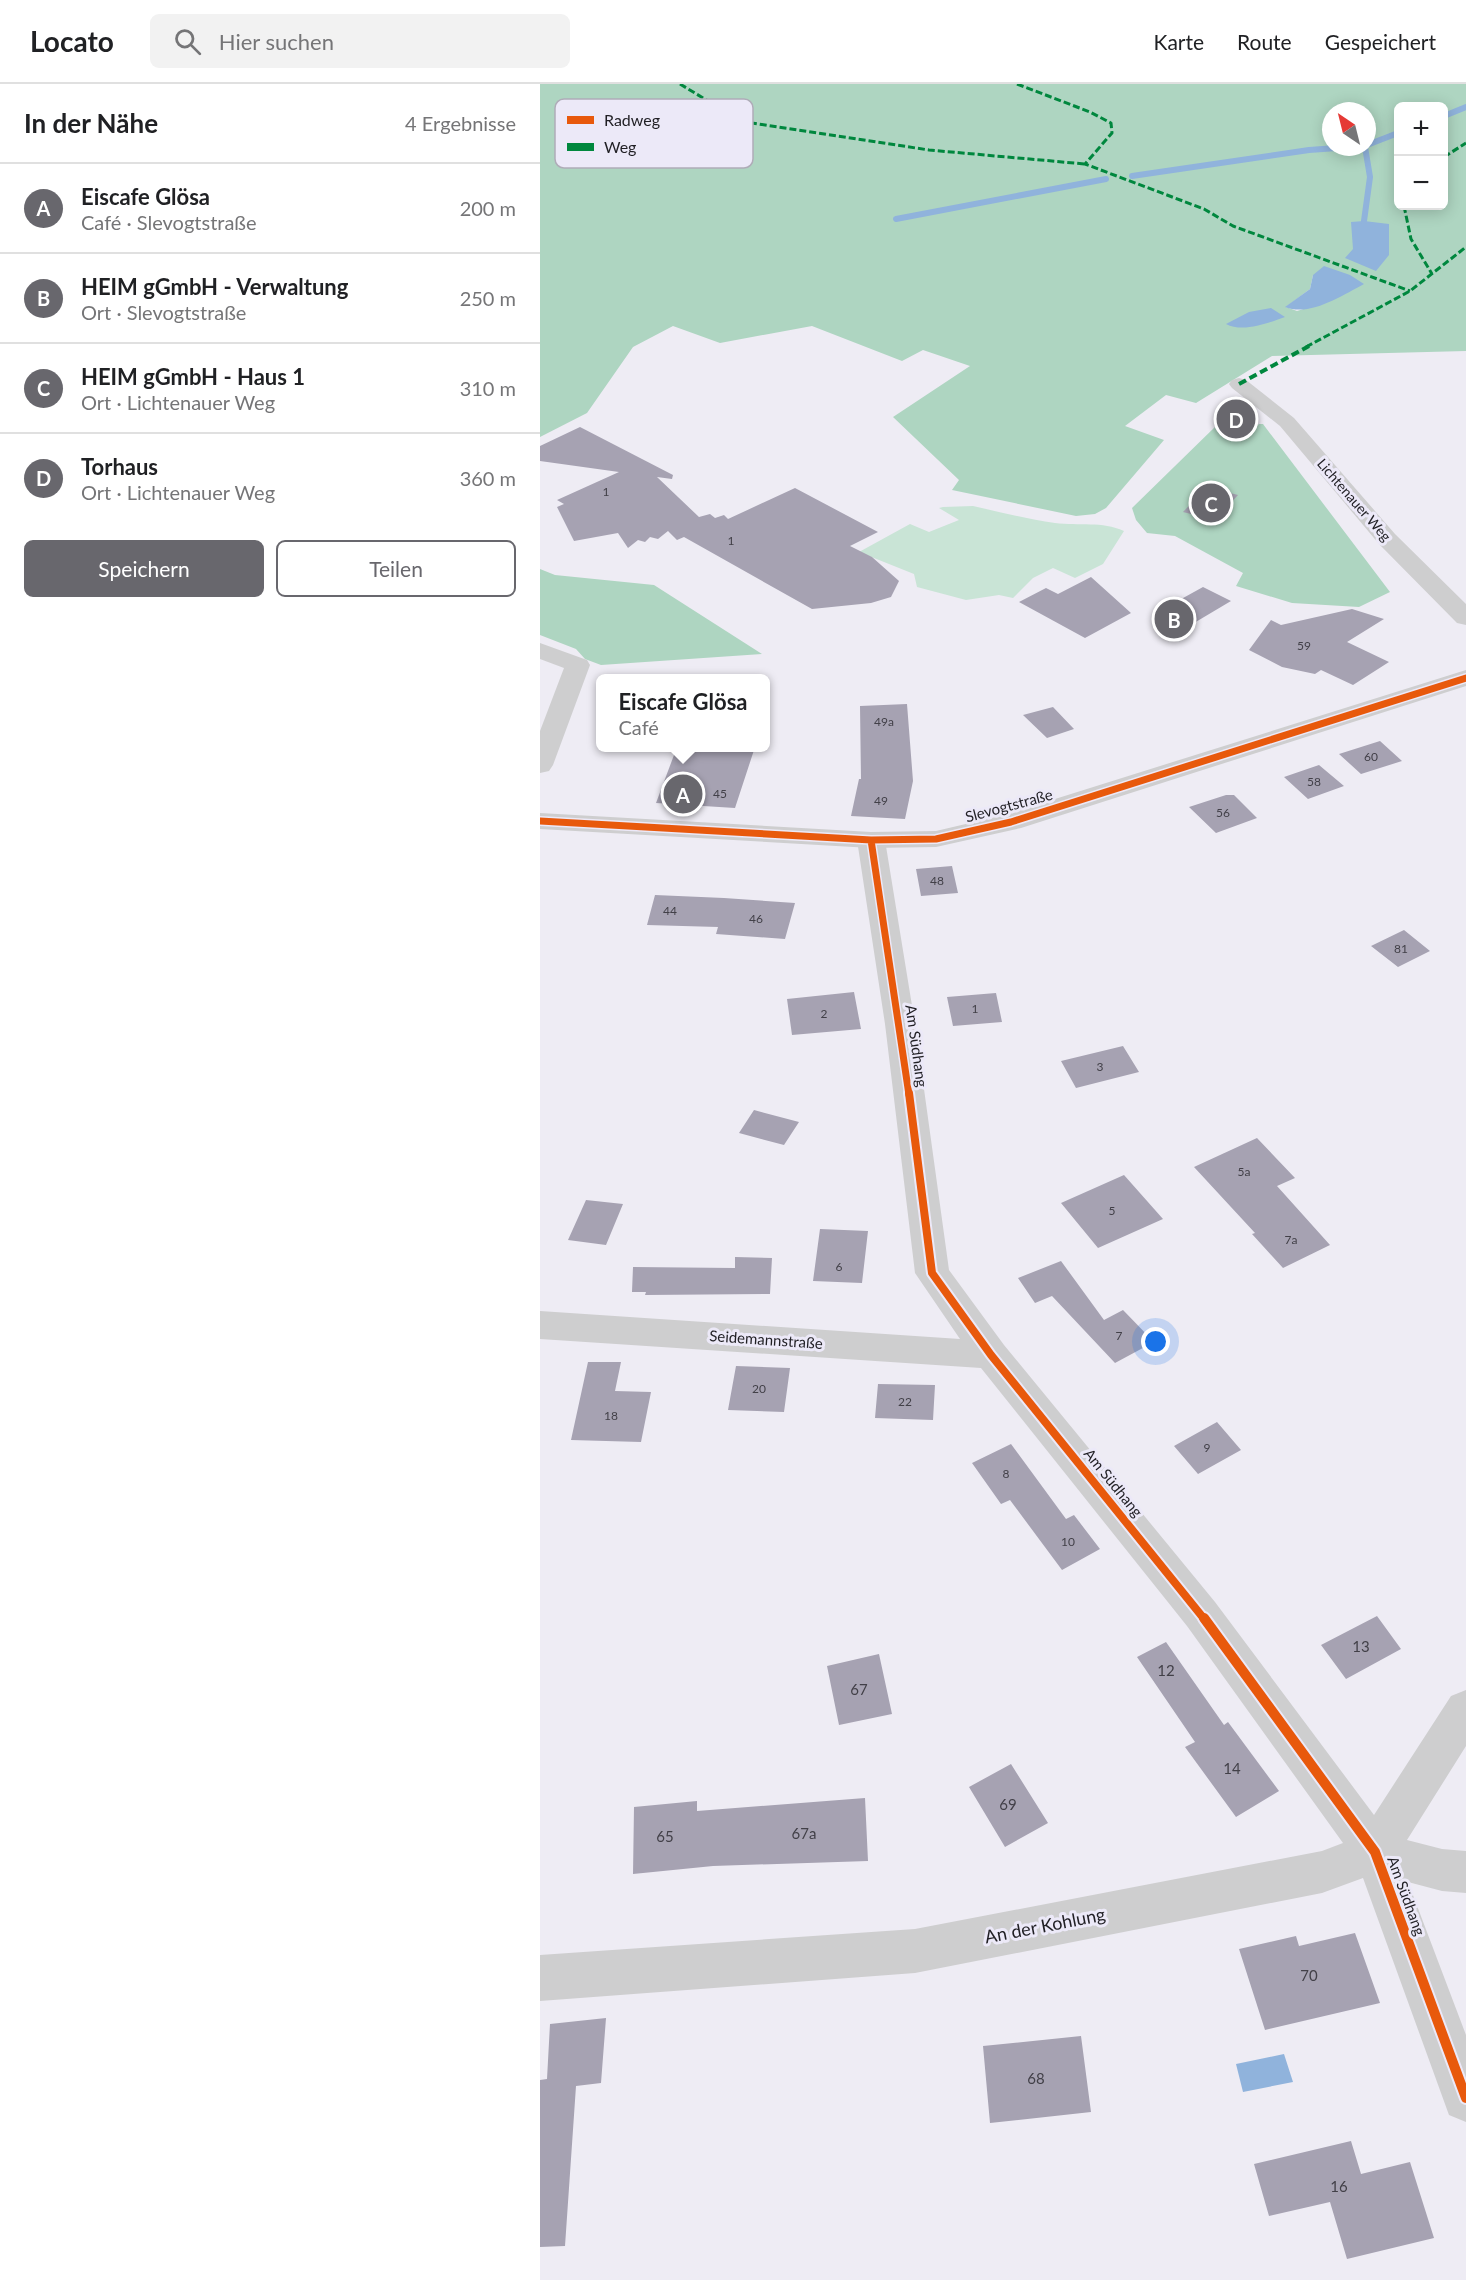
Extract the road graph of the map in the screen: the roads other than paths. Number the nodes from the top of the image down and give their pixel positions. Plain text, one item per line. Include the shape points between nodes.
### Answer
1 (1239, 384) dead end
2 (1466, 618) edge
3 (540, 650) edge
4 (1466, 678) edge
5 (540, 765) edge
6 (540, 821) edge
7 (871, 840) junction
8 (540, 1325) edge
9 (992, 1354) junction
10 (1466, 1709) edge
11 (1375, 1852) junction
12 (1466, 1872) edge
13 (540, 1978) edge
14 (1466, 2098) edge

1 - 2 street, Lichtenauer Weg via 1287,422 1387,539
3 - 5 street via 578,665
4 - 7 street, Slevogtstraße via 1011,822 936,838
6 - 7 street, Slevogtstraße
7 - 9 street, Am Südhang via 900,1024 932,1273
8 - 9 street, Seidemannstraße
9 - 11 street, Am Südhang via 1201,1614
10 - 11 street
11 - 12 street via 1442,1870
11 - 13 street, An der Kohlung via 1322,1872 915,1951
11 - 14 street, Am Südhang

